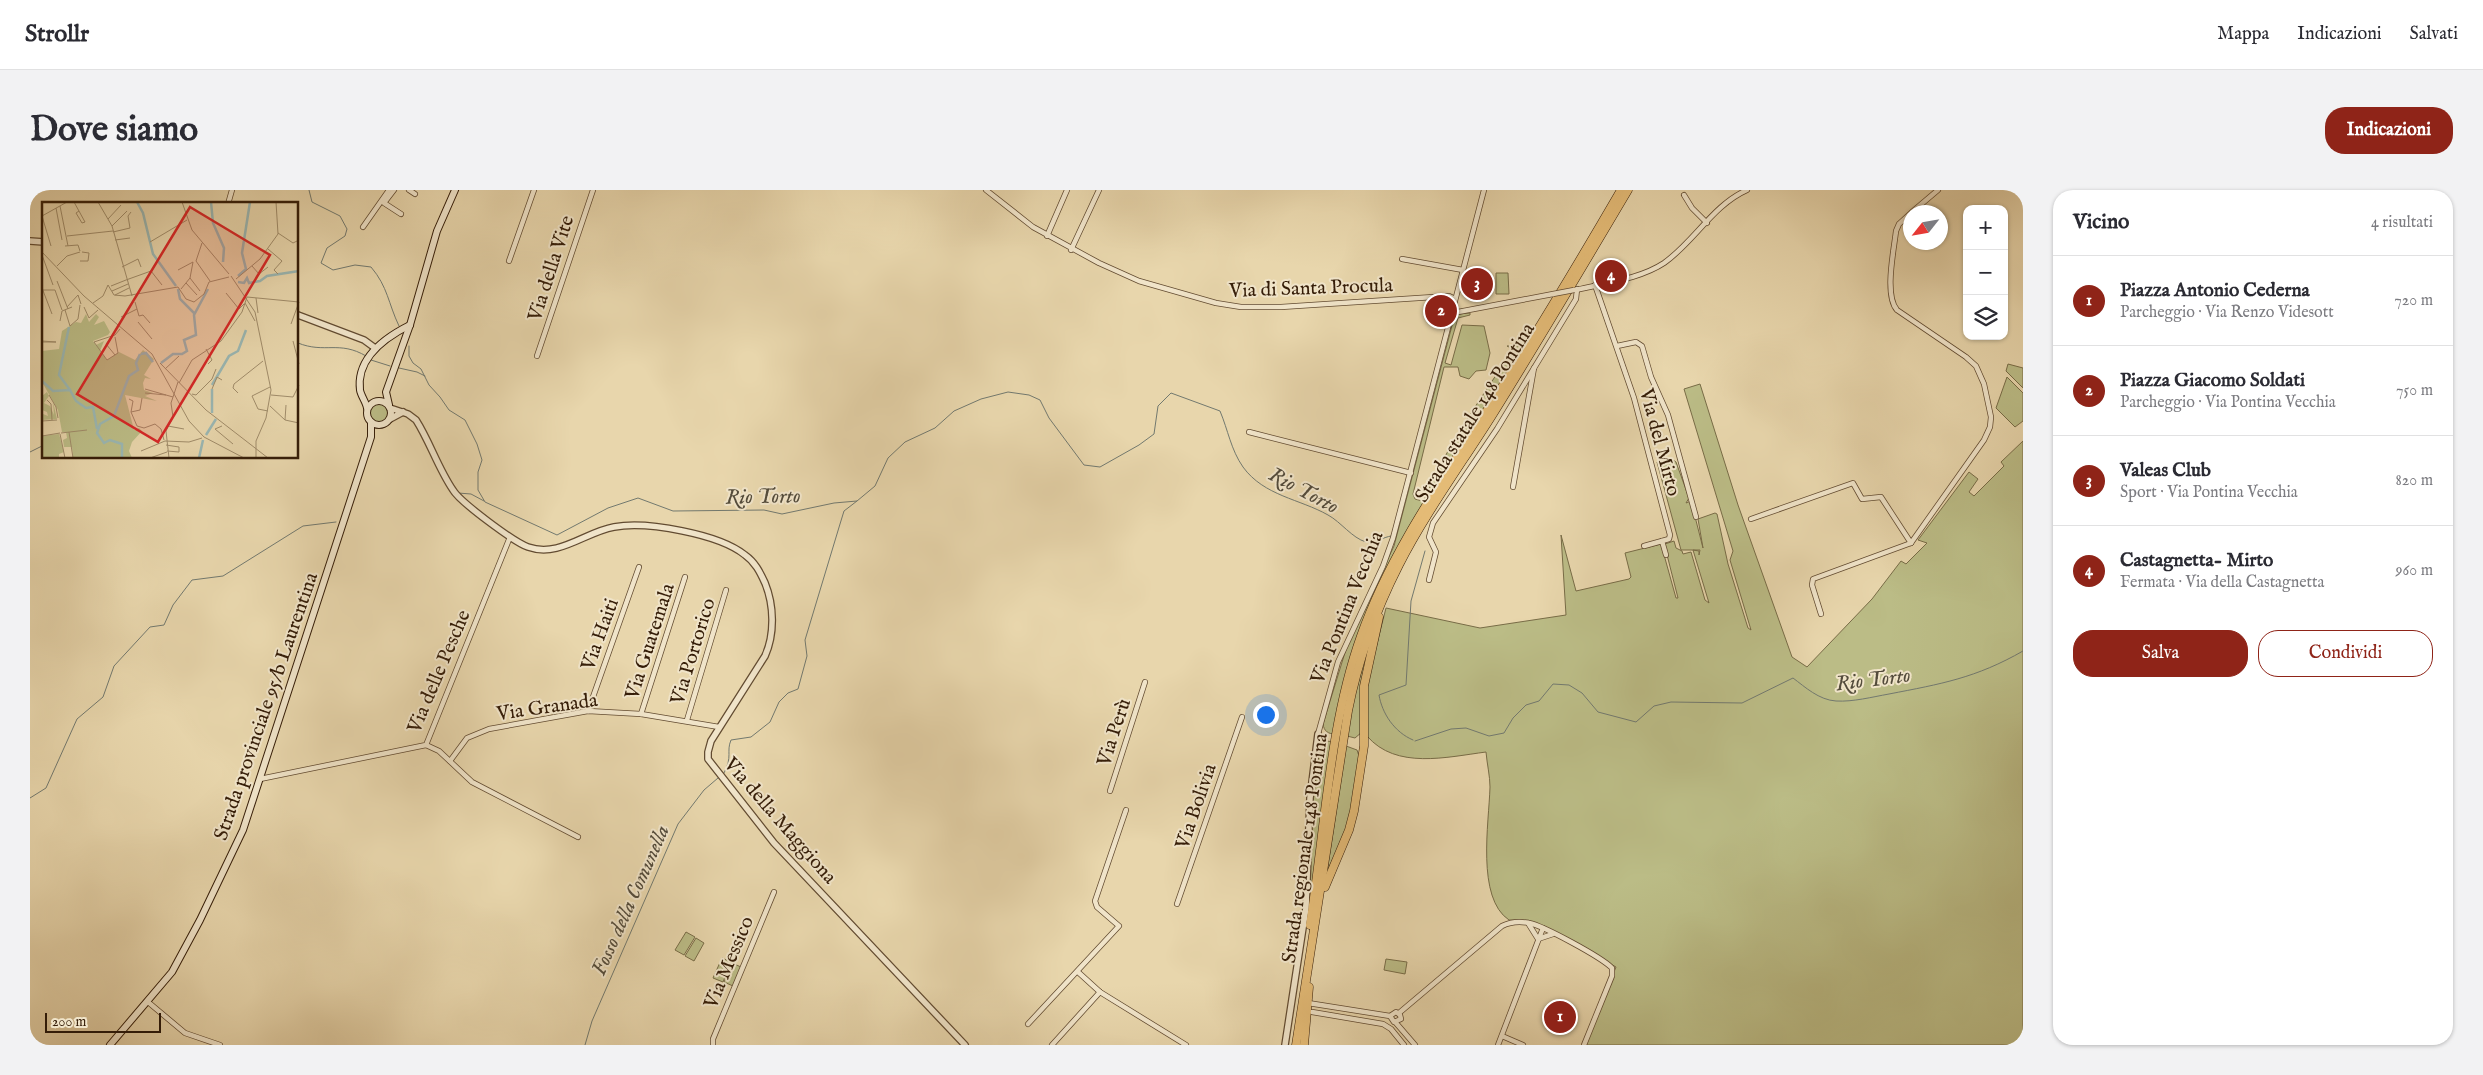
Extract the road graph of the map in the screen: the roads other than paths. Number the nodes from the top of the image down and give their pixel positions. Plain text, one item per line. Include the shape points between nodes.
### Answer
1 (389, 190) edge
2 (394, 190) edge
3 (409, 190) edge
4 (455, 190) edge
5 (534, 190) edge
6 (593, 190) edge
7 (986, 190) edge
8 (1067, 190) edge
9 (1099, 190) edge
10 (1484, 190) edge
11 (1621, 190) edge
12 (1628, 190) edge
13 (1747, 190) edge
14 (1938, 190) edge
15 (415, 194) dead end
16 (1684, 195) dead end
17 (1920, 205) edge
18 (401, 214) dead end
19 (1903, 220) edge
20 (1707, 223) junction
21 (363, 227) dead end
22 (1047, 236) junction
23 (1071, 250) junction
24 (1402, 259) dead end
25 (509, 261) dead end
26 (1463, 270) junction
27 (1595, 285) junction
28 (1576, 290) junction
29 (1456, 299) junction
30 (1452, 311) junction
31 (299, 315) edge
32 (410, 325) junction
33 (1617, 346) junction
34 (375, 348) junction
35 (537, 356) dead end
36 (1535, 364) junction
37 (386, 392) junction
38 (363, 396) junction
39 (376, 401) junction
40 (390, 406) junction
41 (367, 408) junction
42 (403, 412) junction
43 (390, 419) junction
44 (370, 422) junction
45 (381, 425) junction
46 (1250, 432) dead end
47 (371, 437) junction
48 (1411, 473) junction
49 (1513, 487) dead end
50 (1696, 517) dead end
51 (1751, 519) dead end
52 (1412, 536) junction
53 (510, 537) junction
54 (1662, 541) junction
55 (1911, 543) junction
56 (1644, 546) dead end
57 (1406, 547) junction
58 (1666, 555) dead end
59 (639, 567) dead end
60 (685, 577) dead end
61 (1430, 580) dead end
62 (726, 590) dead end
63 (1383, 597) junction
64 (1821, 614) dead end
65 (1357, 658) junction
66 (1145, 682) dead end
67 (588, 711) junction
68 (640, 714) junction
69 (1242, 717) dead end
70 (686, 720) junction
71 (719, 727) junction
72 (1318, 734) joint
73 (426, 745) junction
74 (1339, 746) junction
75 (450, 761) junction
76 (260, 779) junction
77 (1110, 791) dead end
78 (1126, 810) dead end
79 (578, 837) dead end
80 (774, 892) dead end
81 (1177, 904) dead end
82 (1316, 918) junction
83 (1528, 923) junction
84 (1543, 928) junction
85 (1554, 934) junction
86 (1538, 939) junction
87 (1310, 955) junction
88 (1078, 972) junction
89 (1100, 992) junction
90 (148, 1002) junction
91 (1308, 1003) junction
92 (1324, 1006) junction
93 (1310, 1013) junction
94 (1399, 1013) junction
95 (1390, 1016) junction
96 (1396, 1023) junction
97 (1028, 1024) dead end
98 (1502, 1036) junction
99 (110, 1045) edge
100 (220, 1045) edge
101 (713, 1045) edge
102 (965, 1045) edge
103 (1052, 1045) edge
104 (1186, 1045) edge
105 (1284, 1045) edge
106 (1291, 1045) edge
107 (1296, 1045) edge
108 (1304, 1045) edge
109 (1404, 1045) edge
110 (1415, 1045) edge
111 (1498, 1045) edge
112 (1523, 1045) edge
113 (1584, 1045) edge

1 - 21 street
2 - 18 street via 384,203
3 - 15 street
4 - 32 main road via 434,239
5 - 25 street
6 - 35 street, Via della Vite
7 - 22 street, Via di Santa Procula
8 - 22 street
9 - 23 street
10 - 26 street, Via Pontina Vecchia
11 - 52 highway, Strada statale 148 Pontina
12 - 52 highway, Strada statale 148 Pontina via 1539,340
13 - 20 street via 1730,200
14 - 17 street
16 - 20 street
19 - 55 street via 1896,231 1890,290 1892,302 1897,310 1974,364 1984,384 1991,420 1985,438
20 - 27 street via 1657,267
22 - 23 street, Via di Santa Procula
23 - 29 street, Via di Santa Procula via 1139,281 1228,306 1292,306 1449,296
24 - 26 street
26 - 29 street, Via Pontina Vecchia
27 - 28 street
27 - 33 street, Via del Mirto
28 - 30 street, bridge
28 - 36 street via 1576,299
29 - 30 street, Via Pontina Vecchia
30 - 48 street, Via Pontina Vecchia
31 - 34 street via 364,340
32 - 34 main road
32 - 37 main road
33 - 50 street, Via del Mirto via 1636,342 1642,346 1669,419
33 - 54 street, Via del Mirto via 1638,410 1670,535 1669,539
34 - 38 main road via 360,384
36 - 49 street
36 - 61 street via 1497,429 1432,523 1429,537 1436,552
37 - 39 main road
37 - 40 main road
38 - 39 main road
38 - 41 main road, Strada provinciale 95/b Laurentina
39 - 40 main road
39 - 41 main road
40 - 42 street, Via della Maggiona
40 - 43 main road
41 - 44 main road, Strada provinciale 95/b Laurentina
42 - 43 street
42 - 53 street, Via della Maggiona via 418,423 454,492
43 - 45 main road, Strada provinciale 95/b Laurentina
44 - 45 main road
44 - 47 main road, Strada provinciale 95/b Laurentina
45 - 47 main road, Strada provinciale 95/b Laurentina
46 - 48 street
47 - 76 main road, Strada provinciale 95/b Laurentina
48 - 72 street, Via Pontina Vecchia via 1391,545 1341,656
51 - 55 street via 1853,483 1862,500 1881,498
52 - 57 highway, Strada statale 148 Pontina
53 - 71 street, Via della Maggiona via 530,548 549,550 615,526 654,526 729,546 750,559 760,572 769,597 771,641 765,656
53 - 73 street, Via delle Pesche
54 - 56 street
54 - 58 street
55 - 64 street via 1814,579 1812,584
57 - 63 highway, Strada statale 148 Pontina
57 - 65 highway, Strada statale 148 Pontina via 1374,602
59 - 67 street, Via Haiti
60 - 68 street, Via Guatemala
62 - 70 street, Via Portorico
63 - 65 highway, Strada statale 148 Pontina
63 - 82 highway via 1364,686 1364,746 1353,815
65 - 74 highway, Strada regionale 148 Pontina
66 - 77 street, Via Perù
67 - 68 street, Via Granada
67 - 75 street, Via Granada via 489,729 467,738
68 - 70 street, Via Granada
69 - 81 street, Via Bolivia
70 - 71 street, Via Granada
71 - 102 street, Via della Maggiona via 708,752 714,768 777,846
72 - 105 street, Via Pontina Vecchia via 1310,798 1306,908
73 - 75 street
73 - 76 street, Via delle Pesche
74 - 82 highway, Strada regionale 148 Pontina
74 - 106 highway, Strada regionale 148 Pontina
75 - 79 street via 472,782
76 - 90 main road, Strada provinciale 95/b Laurentina via 244,827 200,920 172,972
78 - 88 street via 1095,901 1097,907 1119,926
80 - 101 street, Via Messico
82 - 87 highway, Strada regionale 148 Pontina
83 - 84 street
83 - 86 street
83 - 94 street via 1512,922 1502,926
84 - 85 street
84 - 86 street
85 - 86 street
85 - 113 street via 1612,969
86 - 98 street
87 - 91 highway
87 - 107 highway, Strada regionale 148 Pontina
88 - 89 street
88 - 97 street
89 - 103 street
89 - 104 street
90 - 99 main road, Strada provinciale 95/b Laurentina
90 - 100 street via 185,1033
91 - 92 street
91 - 93 highway
92 - 93 street
92 - 95 street
93 - 108 highway
93 - 109 street via 1383,1024
94 - 95 street
94 - 96 street via 1401,1019
95 - 96 street
96 - 110 street
98 - 111 street
98 - 112 street

